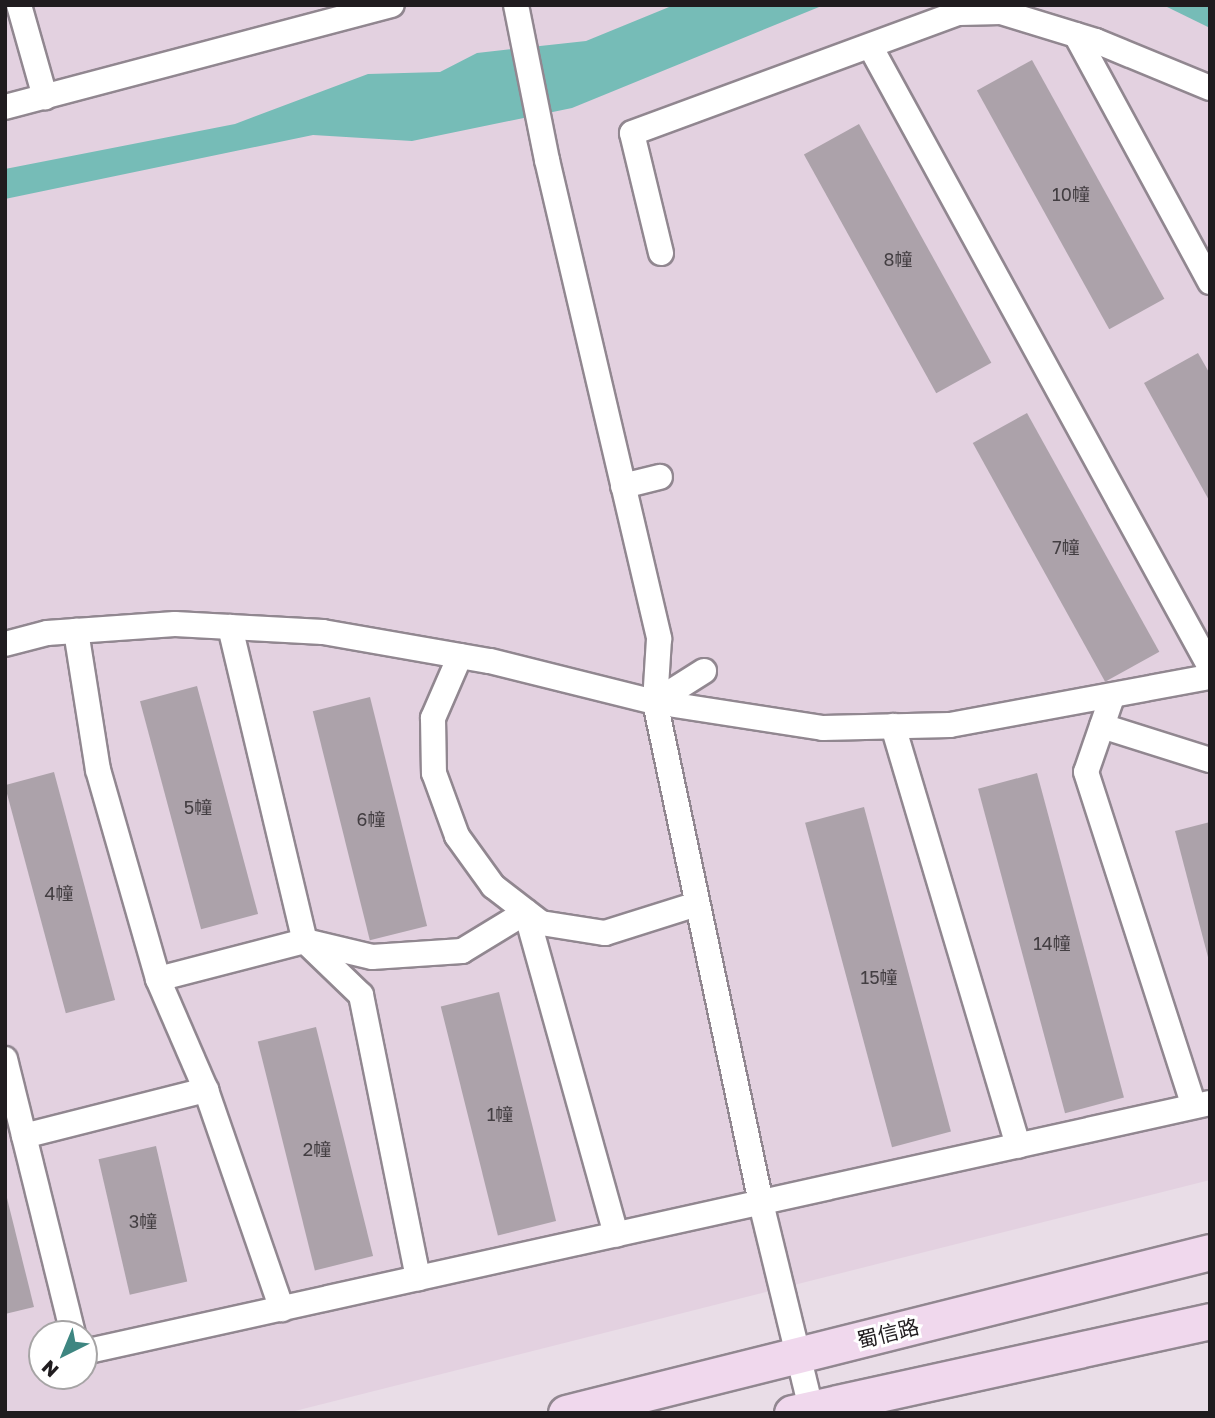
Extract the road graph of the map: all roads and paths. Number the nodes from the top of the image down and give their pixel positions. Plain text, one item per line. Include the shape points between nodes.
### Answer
1 (19, 5) edge
2 (391, 5) edge
3 (516, 5) edge
4 (1076, 35) junction
5 (870, 46) junction
6 (1210, 88) edge
7 (44, 96) junction
8 (5, 107) edge
9 (661, 253) dead end
10 (1210, 282) edge
11 (660, 477) dead end
12 (623, 486) junction
13 (230, 627) junction
14 (76, 631) junction
15 (5, 644) edge
16 (460, 656) junction
17 (1210, 667) edge
18 (704, 671) dead end
19 (1210, 677) edge
20 (1112, 696) junction
21 (654, 702) junction
22 (894, 726) junction
23 (1102, 726) junction
24 (1210, 760) edge
25 (697, 904) junction
26 (526, 912) junction
27 (305, 941) junction
28 (158, 979) junction
29 (5, 1059) edge
30 (206, 1090) junction
31 (1202, 1104) edge
32 (24, 1136) junction
33 (1018, 1146) junction
34 (761, 1203) junction
35 (616, 1235) junction
36 (1210, 1252) edge
37 (418, 1278) junction
38 (282, 1308) junction
39 (70, 1320) edge
40 (1210, 1321) edge
41 (98, 1349) edge
42 (798, 1356) junction
43 (801, 1410) edge
44 (566, 1413) edge

1 - 7 street
2 - 7 street
3 - 12 street
4 - 5 street via 1001,12 959,13
4 - 6 street
4 - 10 street
5 - 9 street via 632,133
5 - 17 street
7 - 8 street
11 - 12 street
12 - 21 street via 659,639
13 - 14 street via 176,624
13 - 16 street via 323,632
13 - 27 street
14 - 15 street
14 - 28 street via 98,770
16 - 21 street
16 - 26 street via 433,718 434,773 457,836 493,886
18 - 21 street
19 - 20 street
20 - 22 street via 950,725
20 - 23 street
21 - 22 street via 823,728
21 - 25 street
22 - 33 street
23 - 24 street
23 - 31 street via 1086,772
25 - 26 street via 605,933 541,923
25 - 34 street
26 - 27 street via 462,951 372,957
26 - 35 street
27 - 28 street
27 - 37 street via 361,995
28 - 30 street
29 - 32 street
30 - 32 street
30 - 38 street
31 - 33 street
32 - 39 street
33 - 34 street
34 - 35 street
34 - 42 street
35 - 37 street
36 - 42 main road, 蜀信路
37 - 38 street
38 - 41 street
40 - 43 main road
42 - 43 street
42 - 44 main road, 蜀信路

